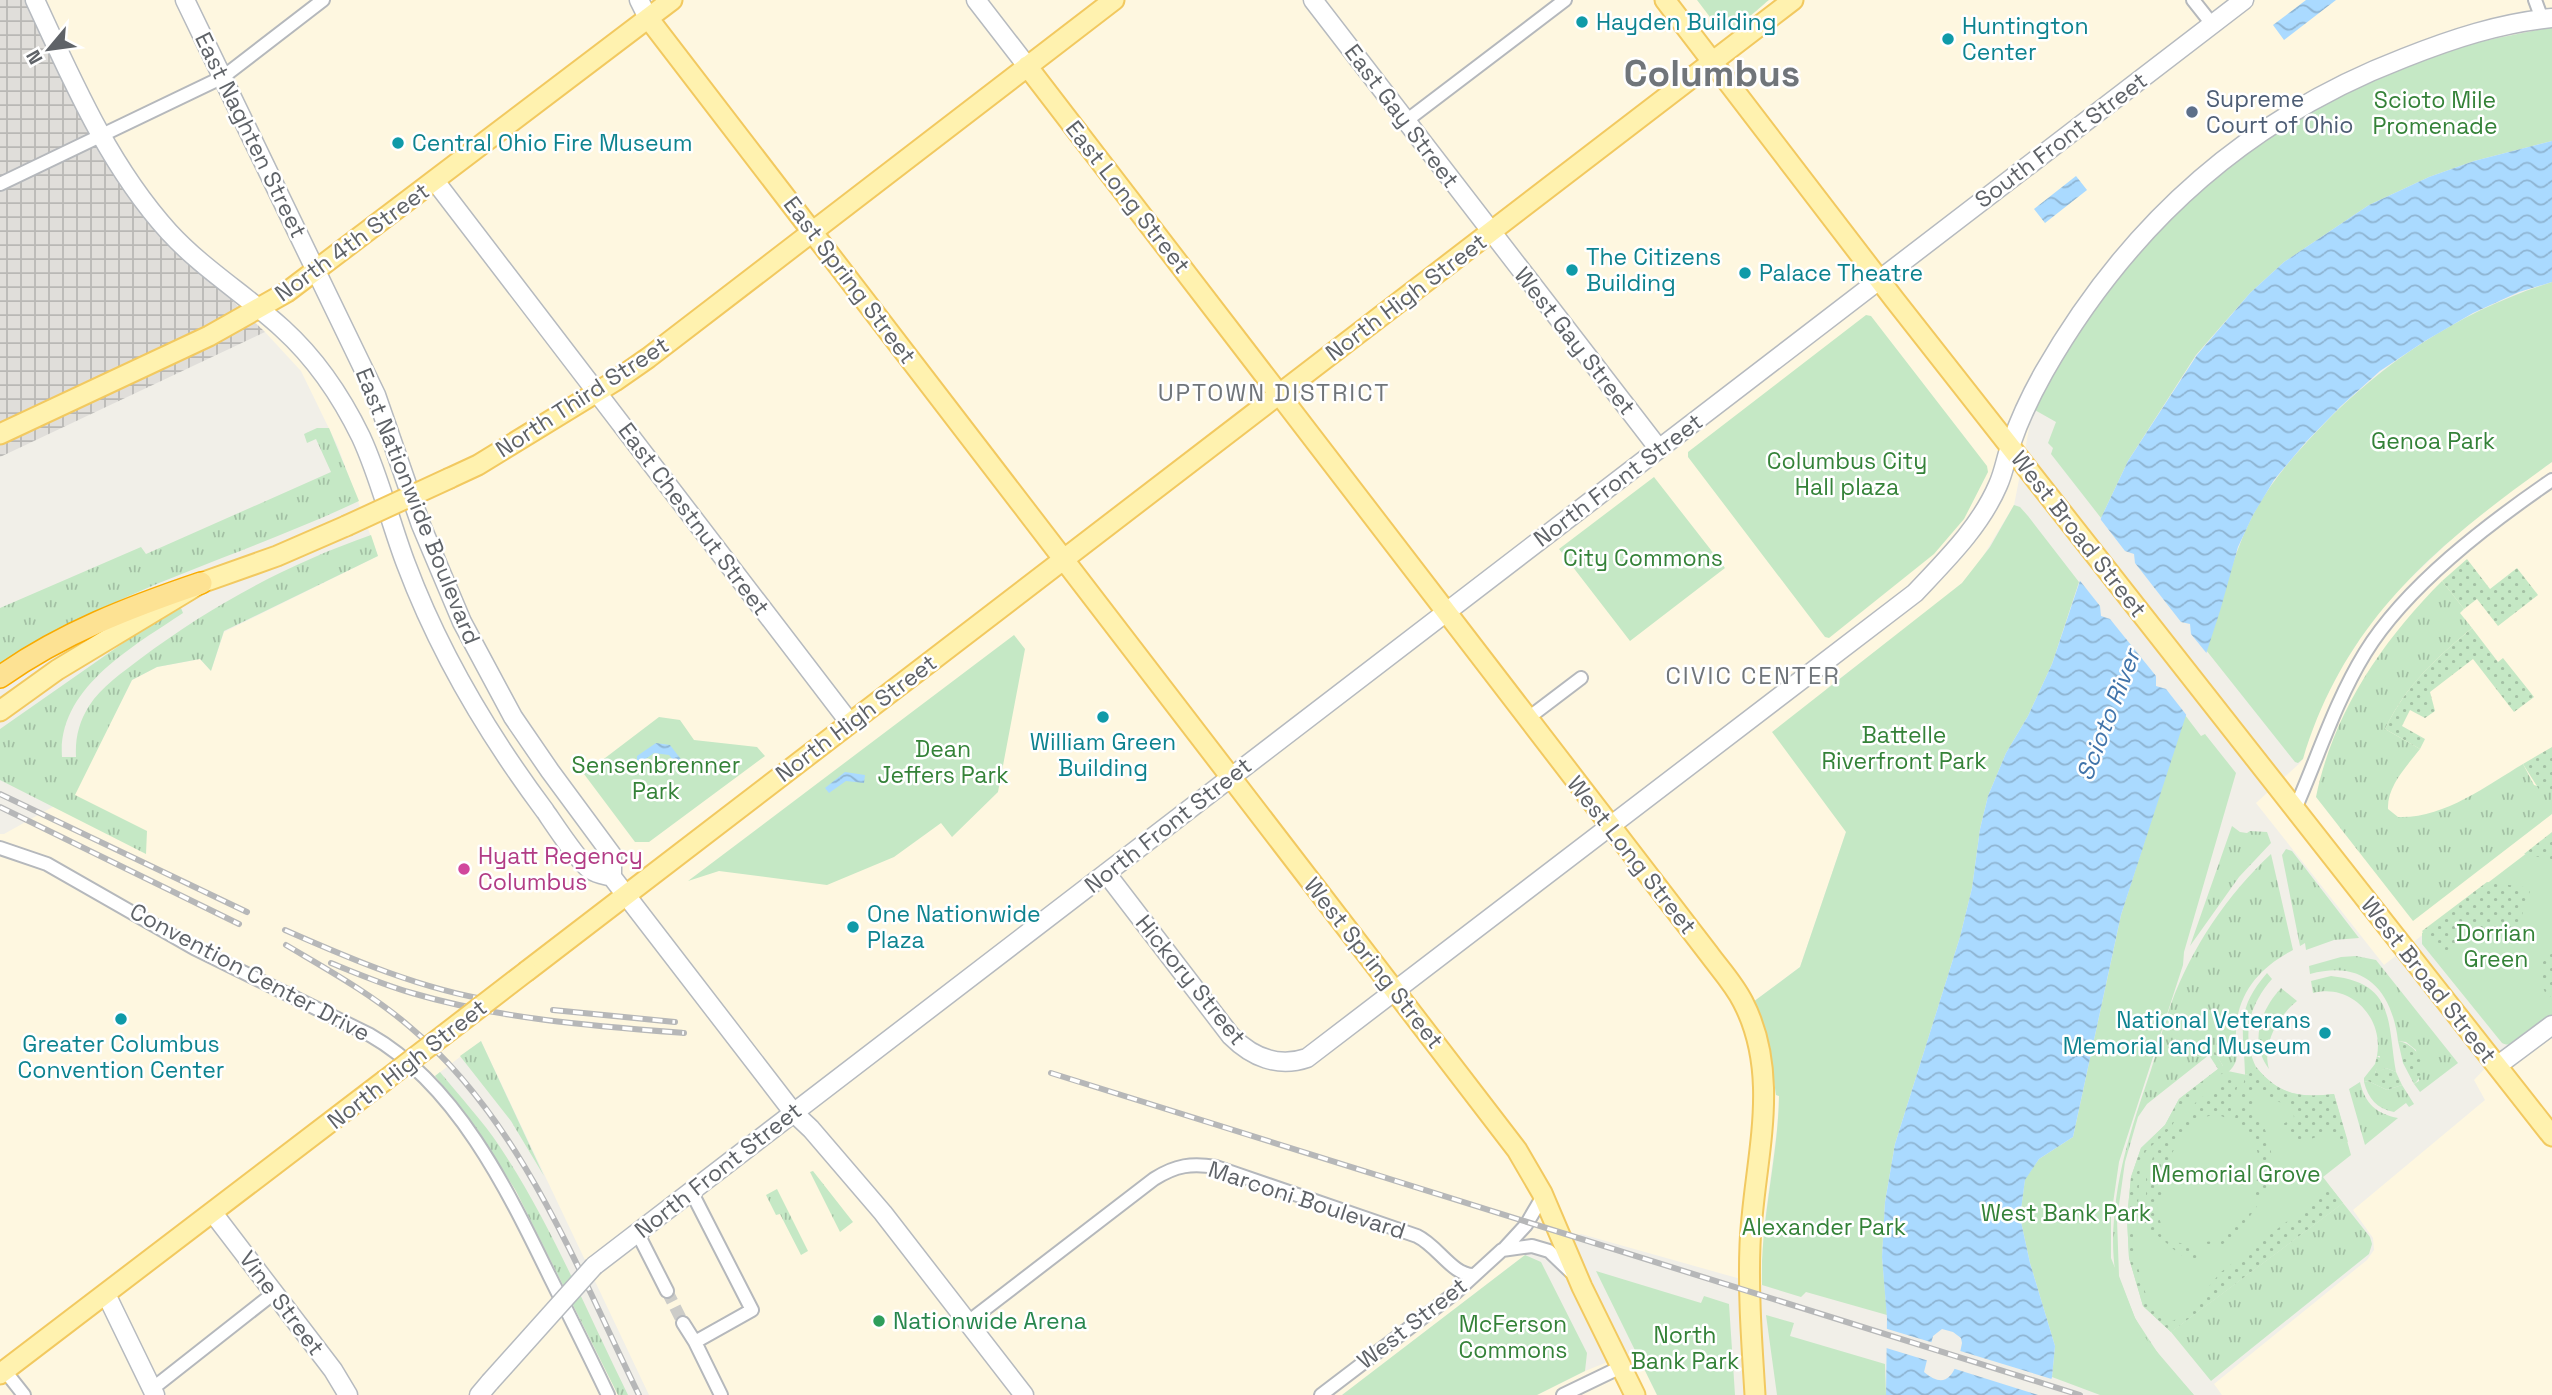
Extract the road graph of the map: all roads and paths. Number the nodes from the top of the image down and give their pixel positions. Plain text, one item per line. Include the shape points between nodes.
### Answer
1 (35, 0) edge
2 (185, 0) edge
3 (323, 0) edge
4 (639, 0) edge
5 (672, 0) edge
6 (976, 0) edge
7 (1114, 0) edge
8 (1313, 0) edge
9 (1564, 0) edge
10 (1665, 0) edge
11 (1793, 0) edge
12 (2193, 0) edge
13 (2244, 0) edge
14 (2535, 0) edge
15 (649, 18) junction
16 (2547, 18) edge
17 (2212, 24) junction
18 (1712, 62) junction
19 (1027, 66) junction
20 (223, 77) junction
21 (1406, 121) junction
22 (102, 135) junction
23 (435, 181) junction
24 (0, 184) edge
25 (813, 230) junction
26 (1491, 232) junction
27 (317, 271) junction
28 (1879, 279) junction
29 (258, 309) junction
30 (597, 393) junction
31 (1279, 394) junction
32 (0, 434) edge
33 (360, 435) junction
34 (393, 442) junction
35 (2010, 446) junction
36 (1659, 449) junction
37 (2552, 480) edge
38 (1064, 559) junction
39 (201, 583) junction
40 (1445, 612) junction
41 (0, 677) edge
42 (1581, 678) dead end
43 (0, 711) edge
44 (1527, 719) junction
45 (850, 723) junction
46 (1230, 777) junction
47 (2295, 809) junction
48 (1609, 826) junction
49 (0, 848) edge
50 (1106, 873) junction
51 (612, 877) junction
52 (625, 896) junction
53 (1395, 990) junction
54 (2552, 1025) edge
55 (2497, 1066) junction
56 (793, 1112) junction
57 (2552, 1136) edge
58 (691, 1191) junction
59 (1544, 1196) junction
60 (213, 1213) junction
61 (637, 1232) junction
62 (1502, 1250) junction
63 (1474, 1275) junction
64 (1578, 1278) junction
65 (667, 1291) tunnel mouth
66 (274, 1293) junction
67 (106, 1294) junction
68 (968, 1322) junction
69 (683, 1323) tunnel mouth
70 (695, 1342) junction
71 (1621, 1367) junction
72 (3, 1373) edge
73 (153, 1392) edge
74 (24, 1395) edge
75 (348, 1395) edge
76 (479, 1395) edge
77 (608, 1395) edge
78 (721, 1395) edge
79 (1024, 1395) edge
80 (1321, 1395) edge
81 (1563, 1395) edge
82 (1635, 1395) edge
83 (1755, 1395) edge

1 - 22 street, East Nationwide Boulevard
2 - 20 street, East Naghten Street
3 - 20 street
4 - 15 street, East Spring Street
5 - 15 main road, North 4th Street
6 - 19 street, East Long Street
7 - 19 main road, North Third Street
8 - 21 street, East Gay Street
9 - 21 street
10 - 18 main road, West Broad Street
11 - 18 main road, North High Street
12 - 17 street
13 - 17 street, South Front Street
14 - 16 street
15 - 23 main road, North 4th Street
15 - 25 main road, East Spring Street
16 - 35 street via 2456,38 2362,75 2274,122 2206,173 2151,224 2091,296 2026,406
17 - 28 street, South Front Street
18 - 26 main road, North High Street
18 - 28 main road, West Broad Street
19 - 25 main road, North Third Street
19 - 31 main road, East Long Street
20 - 22 street
20 - 27 street, East Naghten Street
21 - 26 street, East Gay Street
22 - 24 street
22 - 29 street, East Nationwide Boulevard via 121,170 168,231 195,260
23 - 27 main road, North 4th Street
23 - 30 street, East Chestnut Street
25 - 30 main road, North Third Street
25 - 38 main road, East Spring Street
26 - 31 main road, North High Street
26 - 36 street, West Gay Street
27 - 29 main road, North 4th Street
27 - 34 street, East Nationwide Boulevard via 376,395
28 - 35 main road, West Broad Street
28 - 36 street, North Front Street
29 - 32 main road, North 4th Street
29 - 33 street, East Nationwide Boulevard via 283,329 322,373
30 - 39 main road, North Third Street, bridge via 478,465 277,556
30 - 45 street, East Chestnut Street
31 - 38 main road, North High Street
31 - 40 main road, West Long Street
33 - 34 street via 376,445
33 - 51 street, East Nationwide Boulevard via 416,587 464,686 552,822 590,870
34 - 51 street, East Nationwide Boulevard via 461,622 513,717 612,855
35 - 47 main road, West Broad Street
35 - 48 street via 1998,485 1970,532 1915,593
36 - 40 street, North Front Street
37 - 47 street via 2445,563 2391,618 2366,651 2338,702
38 - 45 main road, North High Street
38 - 46 main road, West Spring Street
39 - 41 highway via 101,619
39 - 43 main road, North Third Street via 57,670
40 - 44 main road, West Long Street
40 - 46 street, North Front Street
42 - 44 street
44 - 48 main road, West Long Street
45 - 52 main road, North High Street
46 - 50 street, North Front Street
46 - 53 main road, West Spring Street
47 - 55 main road, West Broad Street
48 - 53 street
48 - 83 main road, West Long Street via 1738,993 1756,1038 1764,1103 1750,1244
49 - 77 street, Convention Center Drive via 47,864 194,948 370,1035 411,1065 462,1122 489,1162
50 - 53 street, Hickory Street via 1231,1036 1258,1057 1291,1062 1307,1058
50 - 56 street, North Front Street
51 - 52 street, East Nationwide Boulevard
52 - 56 street, East Nationwide Boulevard
52 - 60 main road, North High Street, bridge
53 - 59 main road, West Spring Street via 1517,1150
54 - 55 street
55 - 57 main road, West Broad Street
56 - 58 street, North Front Street
56 - 68 street, East Nationwide Boulevard via 858,1182
58 - 61 street, North Front Street
58 - 70 street via 752,1310
59 - 62 street, West Street
59 - 64 main road, West Spring Street
60 - 66 street, Vine Street
60 - 67 main road, North High Street
61 - 65 street
61 - 76 street, North Front Street, bridge via 594,1266
62 - 63 street, West Street
62 - 64 street via 1529,1246 1549,1251
63 - 68 street, Marconi Boulevard via 1459,1272 1417,1236 1216,1167 1192,1164 1154,1179
63 - 80 street, West Street
64 - 71 main road, West Spring Street
66 - 73 street
66 - 75 street, Vine Street
67 - 72 main road, North High Street
67 - 73 street
68 - 79 street, East Nationwide Boulevard
69 - 70 street
70 - 78 street
71 - 81 street
71 - 82 main road, West Spring Street
72 - 74 street

